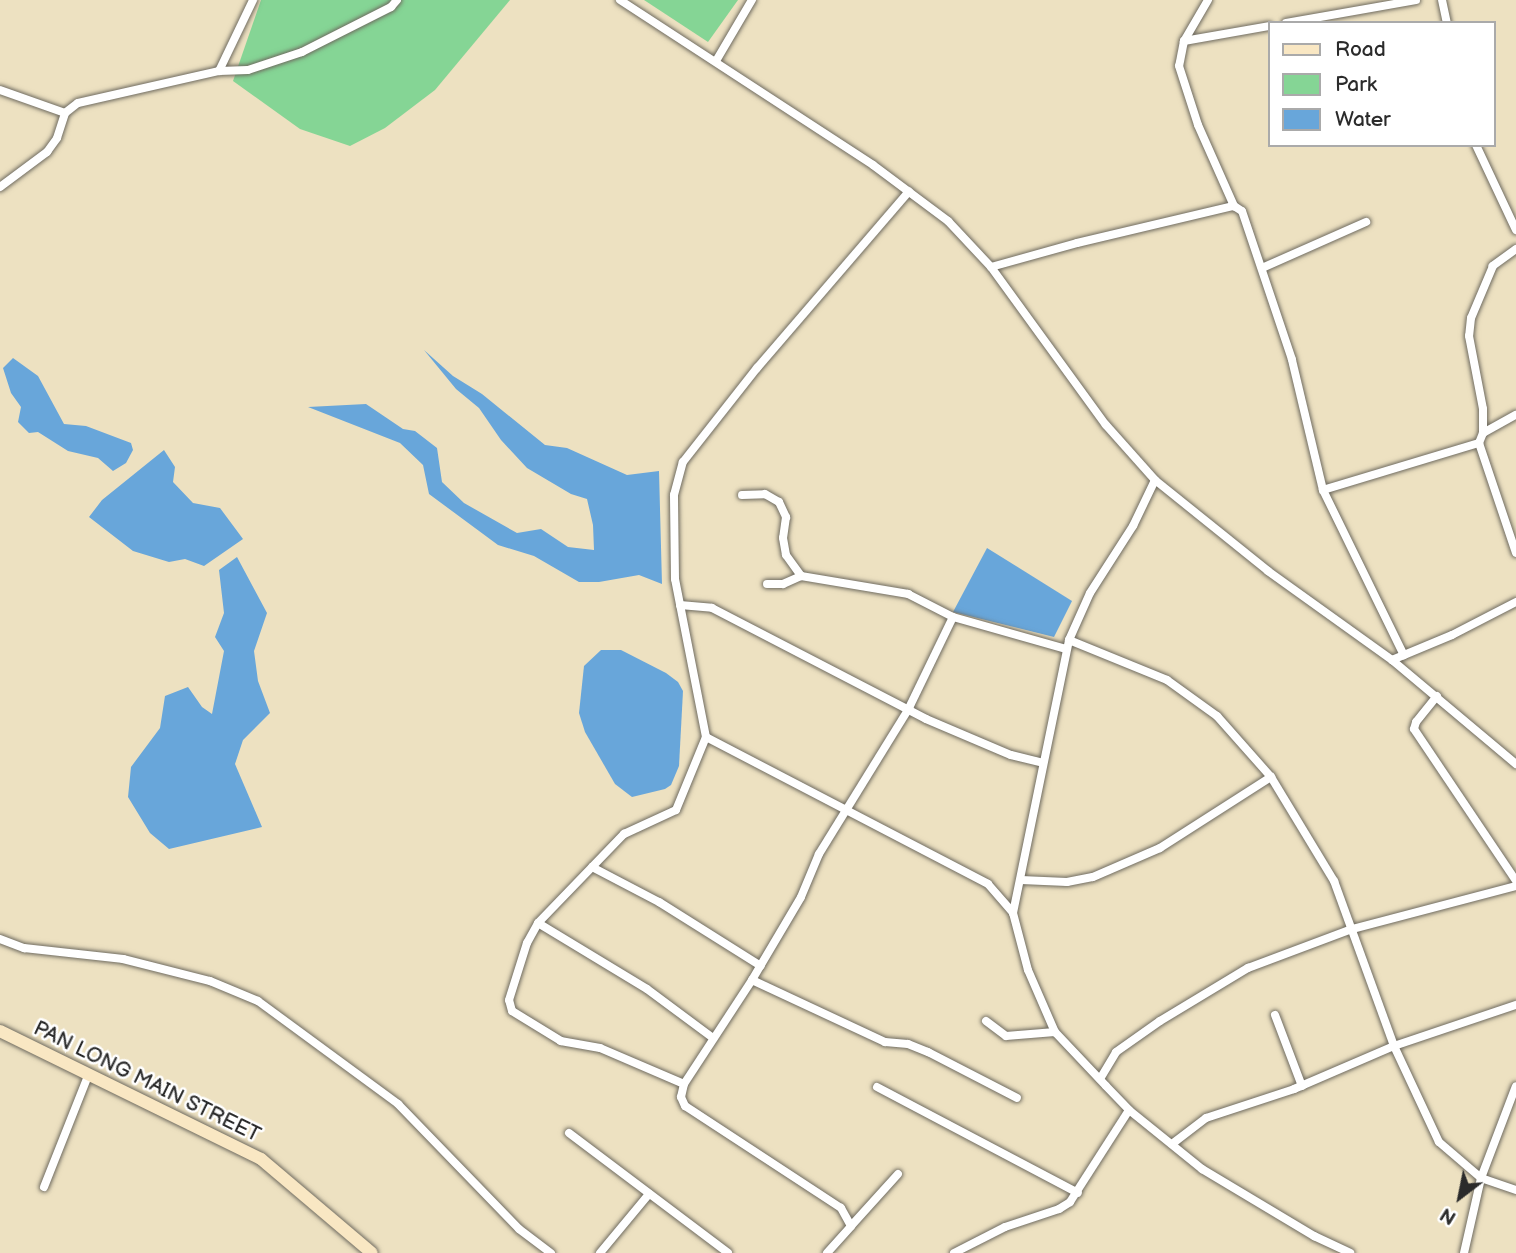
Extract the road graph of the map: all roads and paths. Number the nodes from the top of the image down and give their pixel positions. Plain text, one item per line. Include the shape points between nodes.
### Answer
1 (253, 0) edge
2 (397, 0) edge
3 (621, 0) edge
4 (752, 0) edge
5 (1208, 0) edge
6 (1416, 0) edge
7 (1441, 0) edge
8 (1373, 4) edge
9 (1295, 21) edge
10 (1446, 21) edge
11 (1268, 26) edge
12 (1184, 40) junction
13 (716, 61) junction
14 (219, 71) junction
15 (0, 90) edge
16 (65, 113) junction
17 (1477, 147) edge
18 (0, 187) edge
19 (909, 191) junction
20 (1234, 206) junction
21 (1366, 222) dead end
22 (1516, 230) edge
23 (1516, 249) edge
24 (990, 267) junction
25 (1262, 268) junction
26 (1516, 415) edge
27 (1483, 433) junction
28 (1479, 443) junction
29 (1155, 480) junction
30 (1323, 490) junction
31 (742, 495) dead end
32 (1516, 553) edge
33 (801, 576) junction
34 (767, 584) dead end
35 (1516, 603) edge
36 (680, 606) junction
37 (953, 617) junction
38 (1067, 644) junction
39 (1404, 655) junction
40 (1392, 660) junction
41 (1437, 696) junction
42 (909, 708) junction
43 (706, 737) junction
44 (1042, 764) junction
45 (1516, 764) edge
46 (1271, 777) junction
47 (845, 810) junction
48 (592, 867) junction
49 (1021, 880) junction
50 (1516, 883) edge
51 (1013, 913) junction
52 (538, 923) junction
53 (1352, 929) junction
54 (0, 939) edge
55 (761, 966) junction
56 (752, 980) junction
57 (1516, 1006) edge
58 (1275, 1015) dead end
59 (986, 1021) dead end
60 (0, 1031) edge
61 (1055, 1032) junction
62 (713, 1038) junction
63 (1394, 1046) junction
64 (88, 1076) junction
65 (1100, 1079) junction
66 (684, 1084) junction
67 (1302, 1086) junction
68 (1516, 1086) edge
69 (877, 1087) dead end
70 (1017, 1098) dead end
71 (1129, 1110) junction
72 (569, 1133) dead end
73 (1172, 1144) junction
74 (898, 1174) dead end
75 (1480, 1178) junction
76 (44, 1187) dead end
77 (1516, 1190) edge
78 (1077, 1193) junction
79 (649, 1194) junction
80 (851, 1226) junction
81 (372, 1253) edge
82 (551, 1253) edge
83 (600, 1253) edge
84 (729, 1253) edge
85 (827, 1253) edge
86 (954, 1253) edge
87 (1350, 1253) edge
88 (1464, 1253) edge

1 - 14 street
2 - 14 street via 391,8 302,52 248,70
3 - 13 street
4 - 13 street
5 - 12 street
6 - 8 street
7 - 10 street
8 - 9 street
11 - 12 street
12 - 20 street via 1179,66 1198,125
13 - 19 street
14 - 16 street via 78,103
15 - 16 street
16 - 18 street via 47,152
17 - 22 street
19 - 24 street
19 - 36 street via 682,462 674,495 675,579
20 - 24 street
20 - 25 street via 1242,211
21 - 25 street
23 - 27 street via 1493,266 1471,318 1469,336
24 - 29 street via 1106,425
25 - 30 street via 1292,360
26 - 27 street
27 - 28 street
28 - 30 street
28 - 32 street
29 - 38 street via 1133,526 1090,593
29 - 40 street via 1268,571
30 - 39 street
31 - 33 street via 765,494 779,502 786,517 786,555
33 - 34 street via 783,584
33 - 37 street via 908,594
35 - 39 street
36 - 42 street via 712,608
36 - 43 street
37 - 38 street
37 - 42 street
38 - 44 street
38 - 46 street via 1167,680 1217,716
39 - 40 street
40 - 41 street
41 - 45 street
41 - 50 street via 1414,729
42 - 44 street via 1011,755
42 - 47 street
43 - 47 street
43 - 48 street via 676,810 624,834
44 - 49 street
46 - 49 street via 1160,848 1093,877 1067,883
46 - 53 street via 1334,881
47 - 51 street via 988,884
47 - 55 street
48 - 52 street
48 - 55 street via 659,902
49 - 51 street
50 - 53 street
51 - 61 street via 1028,970
52 - 62 street via 647,989
52 - 66 street via 509,1000 512,1011 561,1041 600,1048
53 - 63 street
53 - 65 street via 1248,968 1210,990 1116,1052
54 - 82 street via 23,948 136,962 211,981 258,1001 398,1104 519,1229
55 - 56 street
56 - 62 street
56 - 70 street via 885,1042 928,1052
57 - 63 street
58 - 67 street
59 - 61 street via 1006,1036
60 - 64 street, PAN LONG MAIN STREET
61 - 65 street
62 - 66 street
63 - 67 street
63 - 75 street via 1439,1142
64 - 76 street
64 - 81 street, PAN LONG MAIN STREET via 261,1159
65 - 71 street
66 - 80 street via 680,1102 841,1208
67 - 73 street via 1206,1118
68 - 75 street
69 - 78 street
71 - 73 street
71 - 78 street
72 - 79 street
73 - 87 street via 1202,1169
74 - 80 street
75 - 77 street
75 - 88 street
78 - 86 street via 1059,1209 1005,1227
79 - 83 street
79 - 84 street
80 - 85 street

